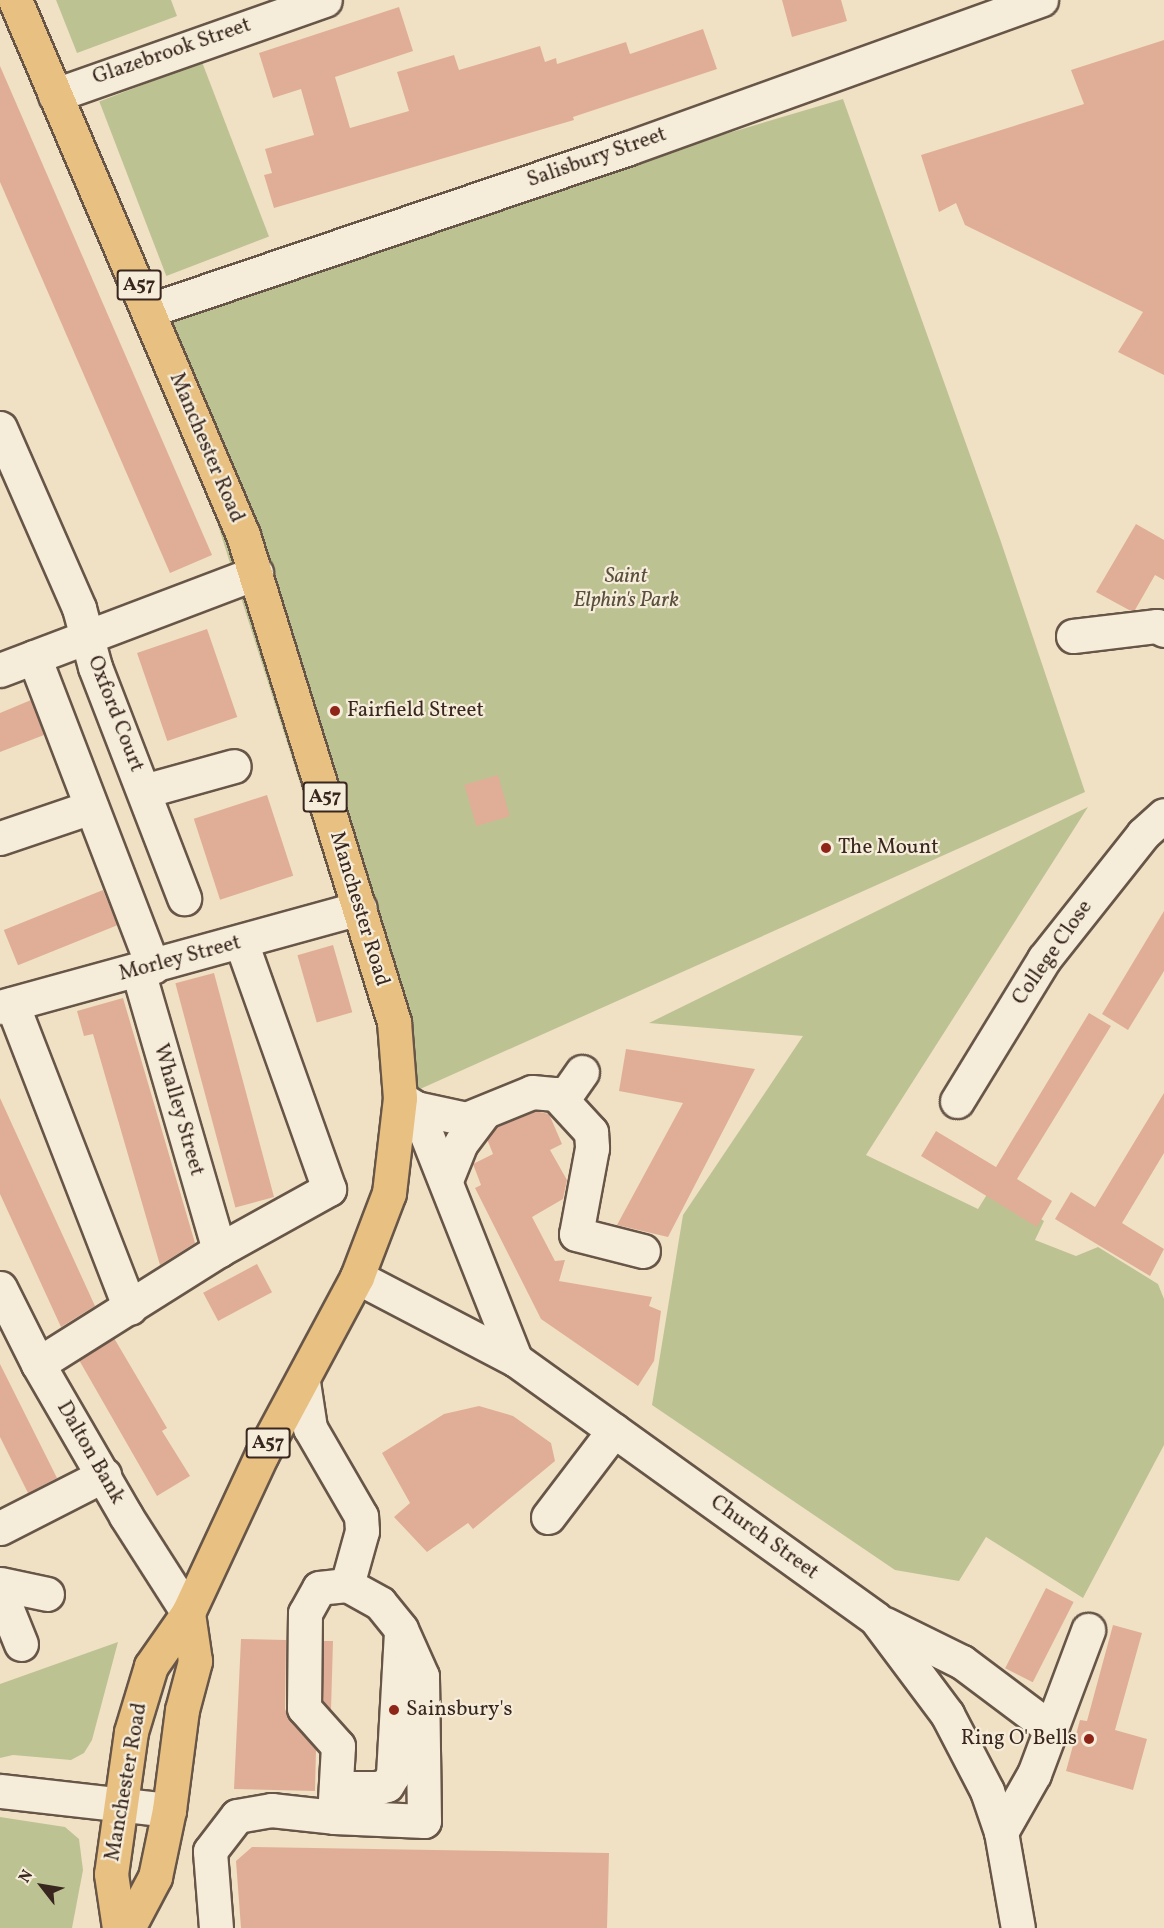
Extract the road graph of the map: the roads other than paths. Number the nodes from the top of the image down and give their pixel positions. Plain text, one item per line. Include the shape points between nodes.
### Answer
1 (15, 0) edge
2 (325, 0) edge
3 (1041, 0) edge
4 (55, 95) junction
5 (150, 310) junction
6 (0, 428) edge
7 (256, 573) junction
8 (1164, 630) edge
9 (86, 636) junction
10 (1073, 636) dead end
11 (34, 657) junction
12 (0, 670) edge
13 (234, 766) dead end
14 (144, 791) junction
15 (91, 807) junction
16 (1164, 815) edge
17 (0, 838) edge
18 (184, 898) dead end
19 (360, 908) junction
20 (241, 942) junction
21 (145, 969) junction
22 (6, 1006) edge
23 (582, 1072) dead end
24 (563, 1099) junction
25 (957, 1101) dead end
26 (408, 1103) junction
27 (483, 1114) junction
28 (446, 1180) junction
29 (219, 1250) junction
30 (643, 1251) dead end
31 (357, 1277) junction
32 (0, 1288) edge
33 (130, 1308) junction
34 (516, 1360) junction
35 (38, 1364) junction
36 (303, 1382) junction
37 (614, 1430) junction
38 (104, 1474) junction
39 (548, 1518) dead end
40 (0, 1528) edge
41 (0, 1584) edge
42 (347, 1585) junction
43 (0, 1592) edge
44 (47, 1594) dead end
45 (188, 1613) junction
46 (876, 1619) junction
47 (401, 1629) junction
48 (1088, 1630) dead end
49 (21, 1644) dead end
50 (1050, 1728) junction
51 (0, 1791) edge
52 (335, 1802) junction
53 (120, 1804) junction
54 (169, 1810) junction
55 (1001, 1832) junction
56 (119, 1928) edge
57 (128, 1928) edge
58 (216, 1928) edge
59 (1018, 1928) edge

1 - 4 main road, Manchester Road / A57
2 - 4 street, Glazebrook Street
3 - 5 street, Salisbury Street via 618,151
4 - 5 main road, Manchester Road / A57
5 - 7 main road, Manchester Road / A57 via 238,520
6 - 9 street, Oxford Court via 79,608
7 - 9 street
7 - 19 main road, Manchester Road / A57
8 - 10 street via 1156,626
9 - 11 street
9 - 14 street, Oxford Court
11 - 12 street
11 - 15 street, Whalley Street
13 - 14 street, Oxford Court
14 - 18 street, Oxford Court
15 - 17 street
15 - 21 street, Whalley Street
16 - 25 street, College Close via 1143,834 1044,959
19 - 20 street, Morley Street
19 - 26 main road, Manchester Road / A57 via 394,1022
20 - 21 street, Morley Street
20 - 29 street via 329,1189
21 - 22 street, Morley Street
21 - 29 street, Whalley Street
22 - 33 street
23 - 24 street
24 - 27 street via 544,1091 532,1092
24 - 30 street via 591,1132 592,1148 576,1234
26 - 27 street via 453,1119
26 - 28 street
26 - 31 main road, Manchester Road / A57 via 389,1193
27 - 28 street via 461,1143
28 - 34 street
29 - 33 street
31 - 34 street, Church Street
31 - 36 main road, Manchester Road / A57
32 - 35 street, Dalton Bank
33 - 35 street
34 - 37 street, Church Street
35 - 38 street, Dalton Bank
36 - 42 street via 310,1428 362,1516 362,1531
36 - 45 main road, Manchester Road / A57 via 262,1454
37 - 39 street
37 - 46 street, Church Street
38 - 40 street
38 - 45 street, Dalton Bank
41 - 44 street
42 - 47 street via 381,1603
42 - 52 street via 319,1588 305,1613 304,1708 338,1746
43 - 49 street
45 - 53 main road, Manchester Road / A57 via 151,1666 131,1732
45 - 54 main road, Manchester Road via 195,1661 182,1710
46 - 50 street via 962,1662
46 - 55 street, Church Street via 947,1714 987,1791
47 - 52 street via 393,1775 387,1785
47 - 52 street via 422,1677 424,1821
48 - 50 street
50 - 55 street via 1034,1774
51 - 53 street
52 - 58 street via 237,1816 210,1851
53 - 54 street
53 - 56 main road, Manchester Road / A57 via 111,1874
54 - 57 main road, Manchester Road via 156,1877
55 - 59 street, Church Street

